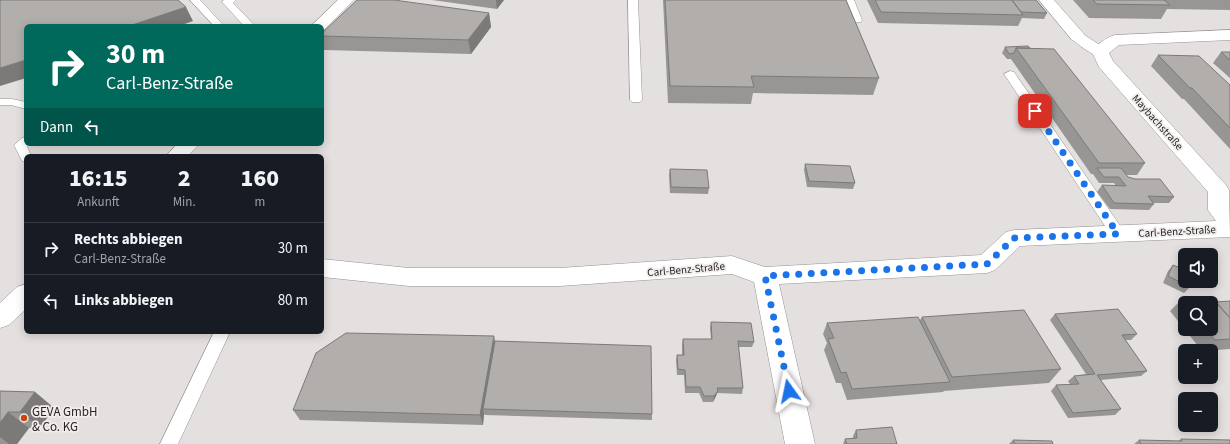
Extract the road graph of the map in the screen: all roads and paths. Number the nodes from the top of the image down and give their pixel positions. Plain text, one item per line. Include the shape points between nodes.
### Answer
1 (195, 0) edge
2 (231, 0) edge
3 (347, 0) edge
4 (633, 0) edge
5 (849, 0) edge
6 (1046, 0) edge
7 (857, 20) dead end
8 (217, 24) edge
9 (248, 24) edge
10 (321, 24) edge
11 (1230, 35) edge
12 (1078, 37) joint
13 (1100, 52) junction
14 (1010, 74) dead end
15 (636, 100) dead end
16 (0, 102) edge
17 (24, 105) edge
18 (24, 142) edge
19 (188, 146) edge
20 (24, 154) edge
21 (178, 154) edge
22 (1224, 189) edge
23 (1230, 223) edge
24 (1230, 229) edge
25 (1118, 234) junction
26 (324, 268) edge
27 (765, 276) junction
28 (24, 296) edge
29 (0, 318) edge
30 (221, 334) edge
31 (169, 444) edge
32 (800, 444) edge

1 - 8 lane
2 - 9 lane via 227,2
3 - 10 street
4 - 15 lane
5 - 7 lane
6 - 12 street, Maybachstraße
11 - 13 street via 1115,40
12 - 13 street, Maybachstraße
13 - 22 street, Maybachstraße via 1105,63
14 - 25 lane
16 - 17 lane
18 - 20 lane via 20,145
19 - 21 street
22 - 23 street, Maybachstraße via 1219,210
24 - 25 street, Carl-Benz-Straße
25 - 27 street, Carl-Benz-Straße via 1014,238 987,264
26 - 27 street, Carl-Benz-Straße via 409,276 560,277 732,265
27 - 32 street
28 - 29 street
30 - 31 lane

